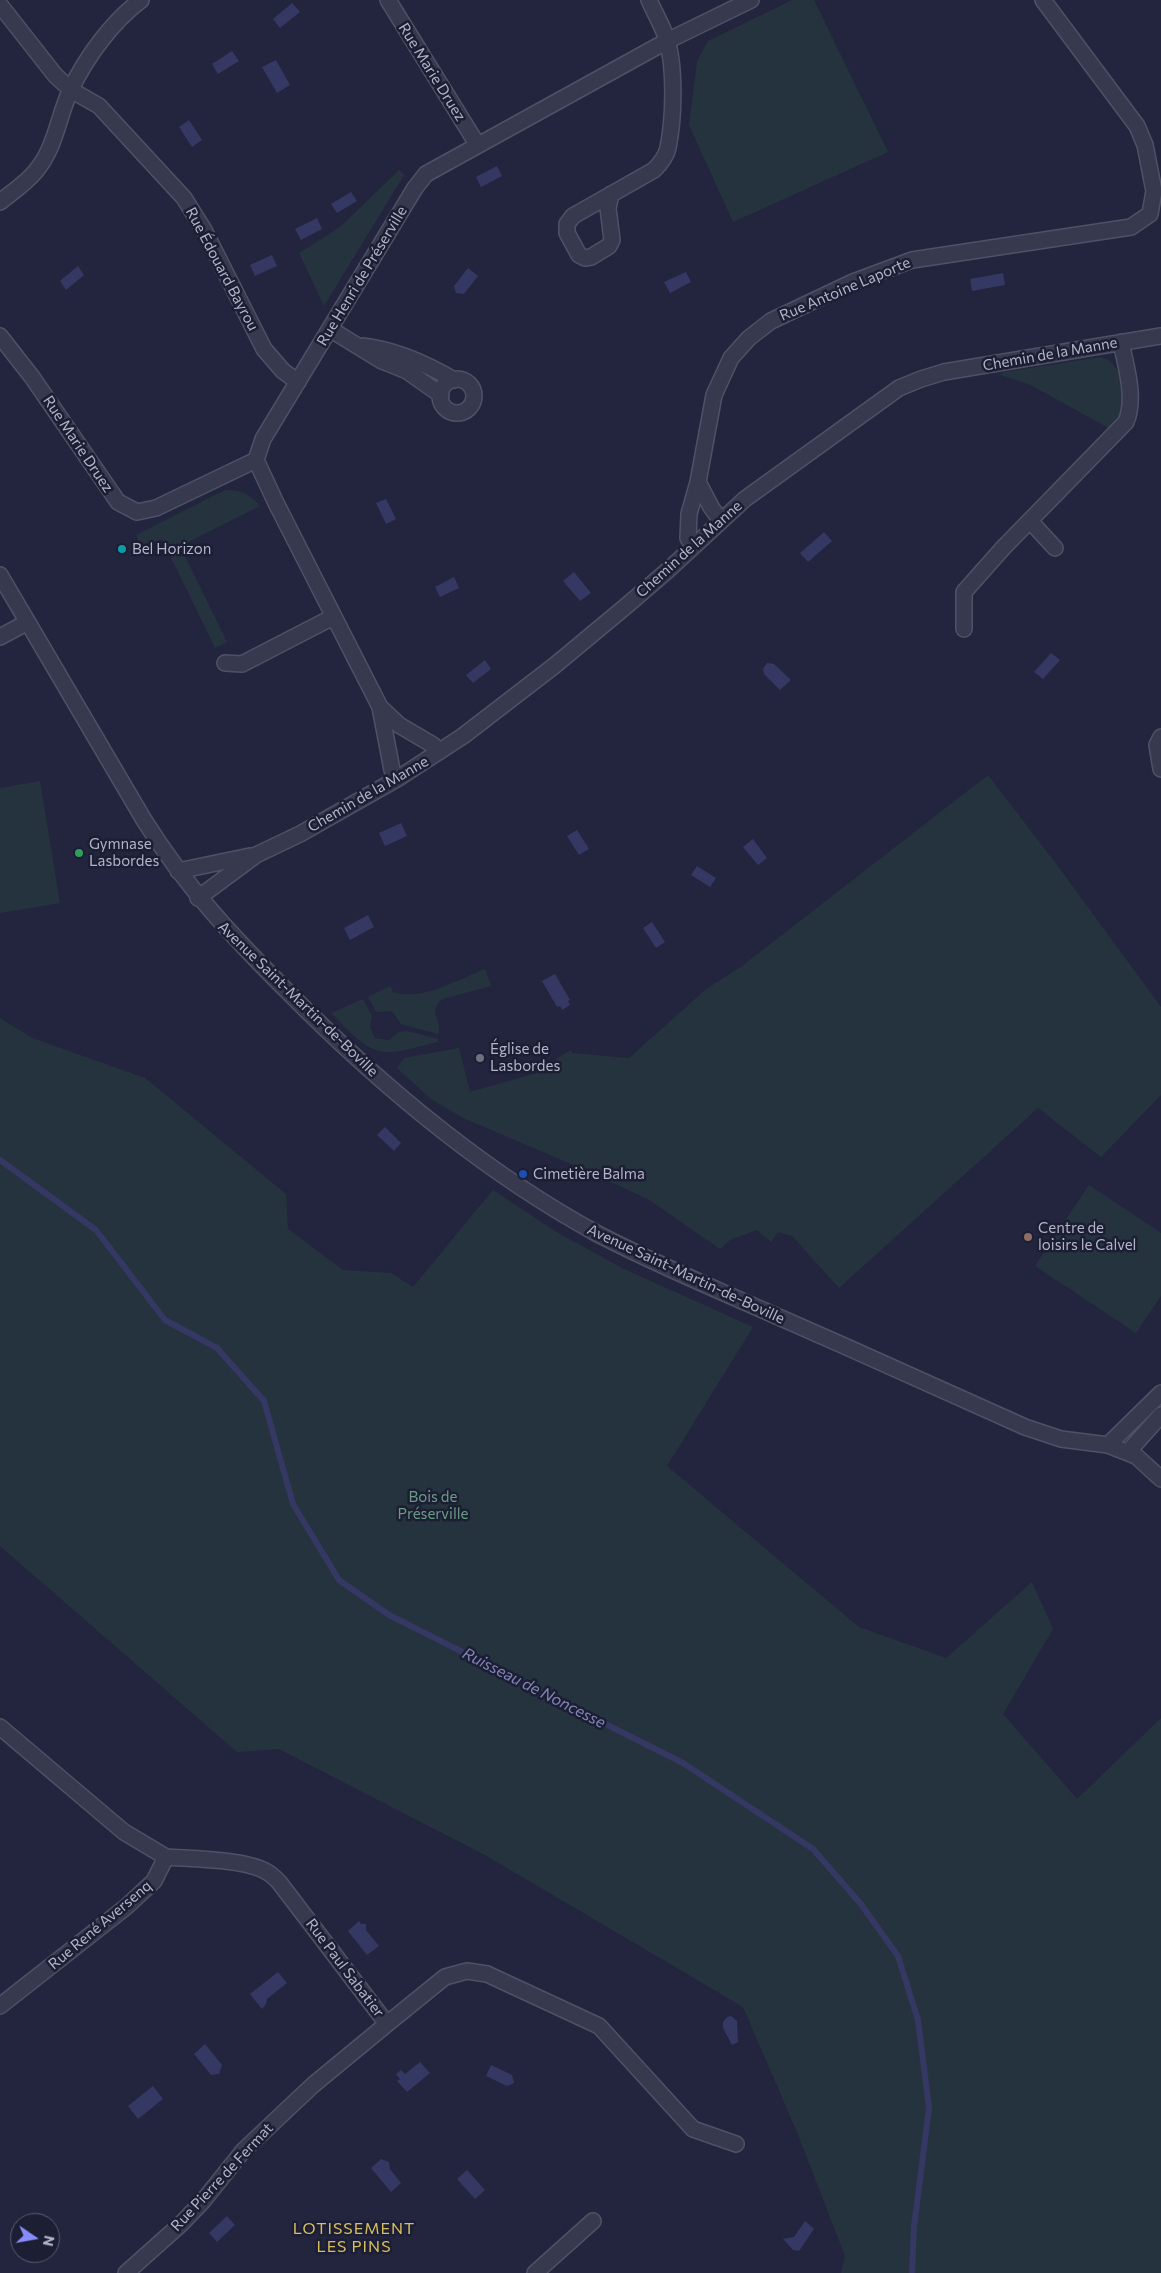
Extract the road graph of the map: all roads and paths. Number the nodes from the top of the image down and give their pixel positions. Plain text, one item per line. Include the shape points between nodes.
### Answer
1 (141, 0) edge
2 (388, 0) edge
3 (649, 0) edge
4 (751, 0) edge
5 (1043, 0) edge
6 (0, 5) edge
7 (668, 40) junction
8 (71, 90) junction
9 (478, 144) junction
10 (612, 194) dead end
11 (0, 202) edge
12 (330, 329) junction
13 (0, 336) edge
14 (1161, 336) edge
15 (1121, 342) junction
16 (361, 346) junction
17 (454, 380) junction
18 (298, 382) junction
19 (441, 395) junction
20 (256, 460) junction
21 (698, 482) junction
22 (721, 521) junction
23 (1030, 521) junction
24 (694, 546) junction
25 (1055, 548) dead end
26 (0, 575) edge
27 (333, 617) junction
28 (26, 623) junction
29 (964, 629) dead end
30 (0, 636) edge
31 (225, 663) dead end
32 (380, 707) junction
33 (1161, 737) edge
34 (439, 752) junction
35 (1161, 769) edge
36 (397, 779) junction
37 (256, 855) junction
38 (178, 871) junction
39 (198, 898) junction
40 (1161, 1393) edge
41 (1161, 1415) edge
42 (1108, 1445) junction
43 (1128, 1452) junction
44 (1161, 1479) edge
45 (0, 1727) edge
46 (166, 1857) junction
47 (0, 2006) edge
48 (387, 2024) junction
49 (736, 2144) dead end
50 (593, 2221) dead end
51 (126, 2273) edge
52 (535, 2273) edge

1 - 8 street via 110,30
2 - 9 street, Rue Marie Druez
3 - 7 street
4 - 7 street, Rue Henri de Préserville
5 - 21 street, Rue Antoine Laporte via 1137,126 1145,145 1154,191 1150,214 1131,227 912,260 853,282 771,321 731,358 722,376 714,395
6 - 8 street, Rue Édouard Bayrou via 55,75
7 - 9 street, Rue Henri de Préserville
7 - 10 street via 672,80 668,149 654,170
8 - 11 street via 54,141 35,172
8 - 18 street, Rue Édouard Bayrou via 99,106 184,198 204,230 264,349
9 - 12 street, Rue Henri de Préserville via 426,174 414,188
12 - 16 street
12 - 18 street, Rue Henri de Préserville
13 - 20 street, Rue Marie Druez via 118,502 130,509 137,512 156,508
14 - 15 street, Chemin de la Manne
15 - 22 street, Chemin de la Manne via 954,370 921,379 892,394 745,499
15 - 23 street via 1131,401 1126,422
16 - 17 street via 385,349 430,366
16 - 19 street via 382,361 407,371
17 - 19 street via 443,386
17 - 19 street via 464,381 472,388 474,398 469,407 460,412 450,411 443,404
18 - 20 street, Rue Henri de Préserville via 264,439
20 - 27 street
21 - 22 street
21 - 24 street, Rue Antoine Laporte via 688,526 688,538
22 - 24 street, Chemin de la Manne
23 - 25 street
23 - 29 street via 964,592
24 - 34 street, Chemin de la Manne via 554,666
26 - 28 street, Avenue Saint-Martin-de-Boville
27 - 31 street via 242,664
27 - 32 street
28 - 30 street
28 - 38 street, Avenue Saint-Martin-de-Boville
32 - 34 street
32 - 36 street via 392,770
33 - 35 street via 1157,745
34 - 36 street, Chemin de la Manne
36 - 37 street, Chemin de la Manne
37 - 38 street, Chemin de la Manne
37 - 39 street, Chemin de la Manne
38 - 39 street, Avenue Saint-Martin-de-Boville
39 - 42 street, Avenue Saint-Martin-de-Boville via 375,1076 472,1152 568,1217 644,1257 1025,1427 1061,1440
40 - 42 street
41 - 43 street
42 - 43 street, Avenue Saint-Martin-de-Boville
43 - 44 street, Avenue Saint-Martin-de-Boville
45 - 46 street via 124,1832
46 - 47 street, Rue René Aversenq via 154,1881 126,1907
46 - 48 street, Rue Paul Sabatier via 219,1861 267,1872 279,1882
48 - 49 street, Rue Paul Sabatier via 445,1977 467,1971 487,1974 599,2026 693,2129
48 - 51 street, Rue Pierre de Fermat via 313,2085 243,2151 181,2224
50 - 52 street

